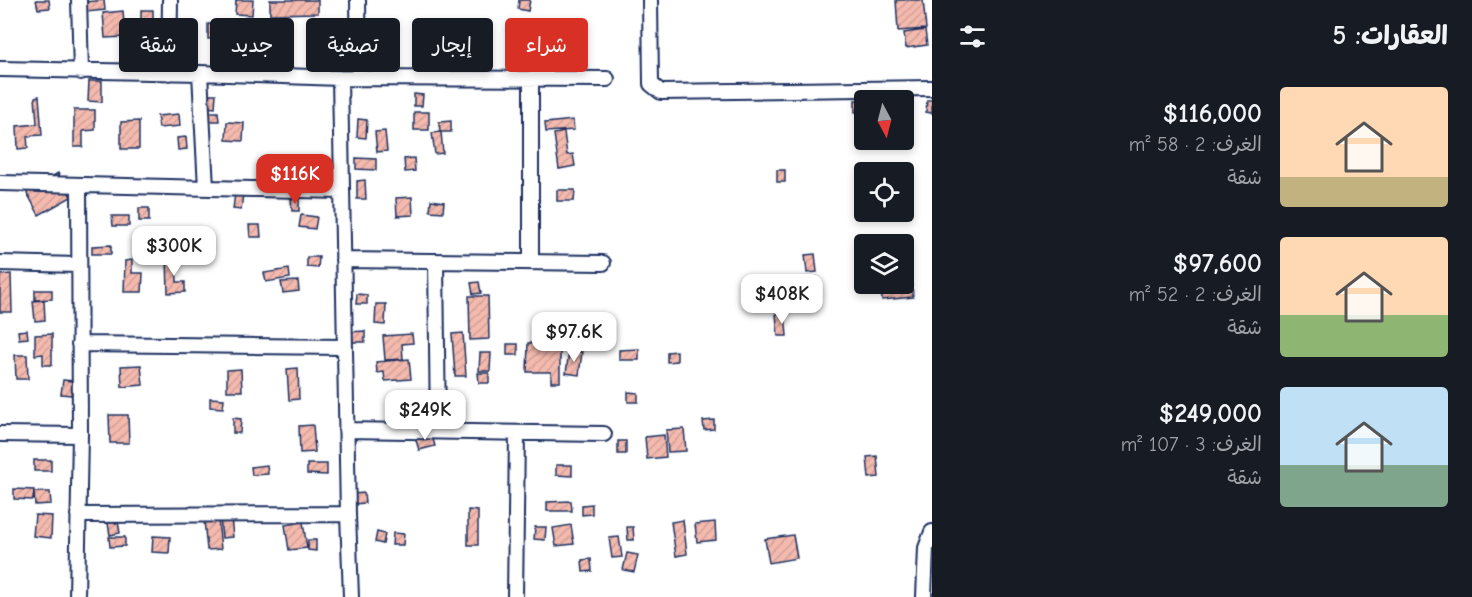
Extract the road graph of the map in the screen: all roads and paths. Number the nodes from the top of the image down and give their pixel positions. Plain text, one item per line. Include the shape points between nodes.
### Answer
1 (79, 0) edge
2 (170, 0) edge
3 (358, 0) edge
4 (650, 0) edge
5 (0, 69) edge
6 (81, 72) junction
7 (169, 73) junction
8 (200, 73) junction
9 (340, 78) junction
10 (359, 78) junction
11 (531, 79) junction
12 (607, 79) dead end
13 (932, 88) edge
14 (0, 183) edge
15 (79, 185) junction
16 (206, 188) junction
17 (342, 191) junction
18 (343, 260) junction
19 (436, 261) junction
20 (531, 262) junction
21 (0, 263) edge
22 (603, 263) dead end
23 (78, 265) junction
24 (79, 344) junction
25 (345, 347) junction
26 (346, 430) junction
27 (438, 431) junction
28 (0, 434) edge
29 (518, 434) junction
30 (604, 434) dead end
31 (80, 435) junction
32 (348, 514) junction
33 (78, 515) junction
34 (932, 532) edge
35 (77, 597) edge
36 (351, 597) edge
37 (515, 597) edge
38 (924, 597) edge

1 - 6 street
2 - 7 street
3 - 10 street
4 - 13 street via 651,84 661,92
5 - 6 street
6 - 7 street
7 - 8 street
8 - 9 street
8 - 16 street
9 - 10 street
9 - 17 street
10 - 11 street
11 - 12 street
11 - 20 street
14 - 15 street
15 - 16 street
15 - 23 street
16 - 17 street
17 - 18 street
18 - 19 street
18 - 25 street
19 - 20 street
19 - 27 street
20 - 22 street
21 - 23 street
23 - 24 street
24 - 25 street
24 - 31 street
25 - 26 street
26 - 27 street
26 - 32 street
27 - 29 street
28 - 31 street
29 - 30 street
29 - 37 street
31 - 33 street
32 - 33 street
32 - 36 street
33 - 35 street
34 - 38 street via 926,548

